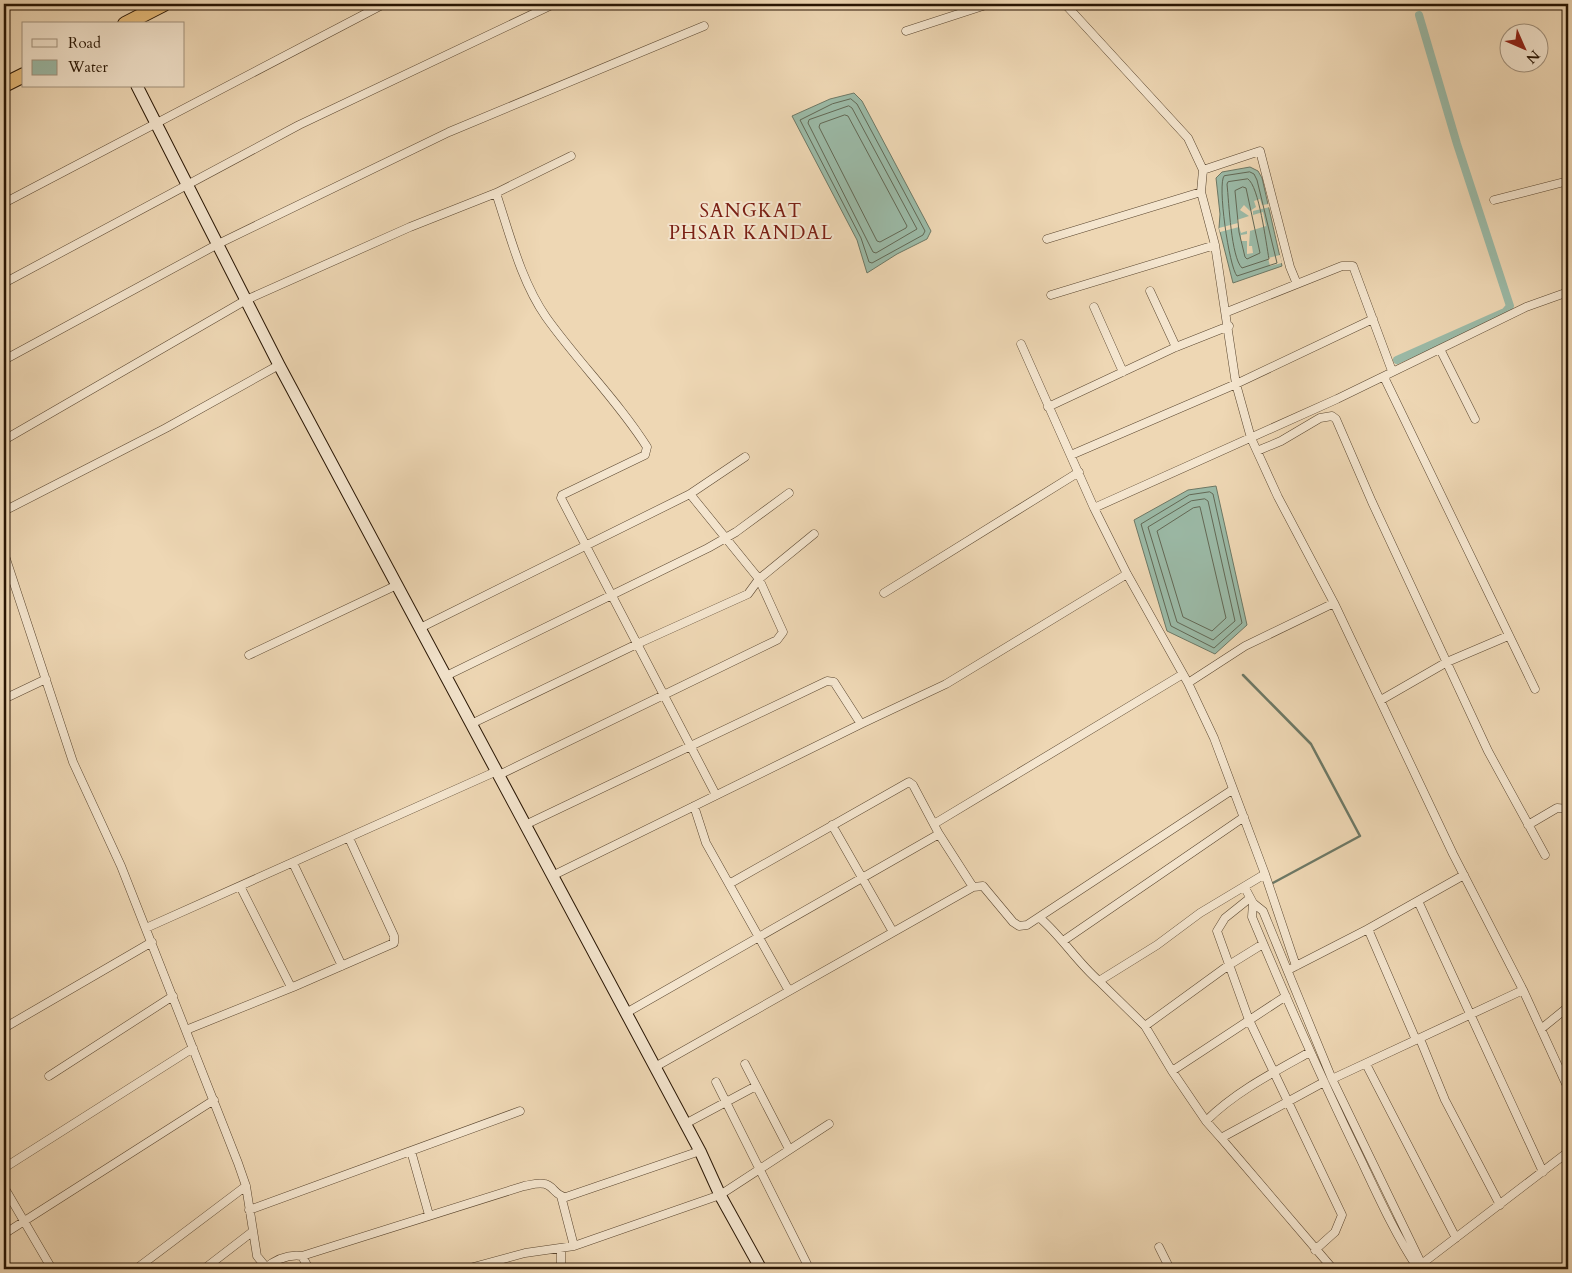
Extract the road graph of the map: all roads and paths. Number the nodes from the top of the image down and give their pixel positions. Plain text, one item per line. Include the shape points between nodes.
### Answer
1 (164, 4) edge
2 (384, 4) edge
3 (554, 4) edge
4 (989, 4) edge
5 (1065, 4) edge
6 (129, 22) edge
7 (704, 26) dead end
8 (906, 31) dead end
9 (22, 76) edge
10 (4, 85) edge
11 (138, 88) edge
12 (156, 123) junction
13 (571, 156) dead end
14 (1203, 170) junction
15 (1568, 181) edge
16 (187, 185) junction
17 (1201, 192) junction
18 (496, 194) junction
19 (1494, 200) dead end
20 (4, 203) edge
21 (1047, 239) dead end
22 (218, 244) junction
23 (1215, 245) junction
24 (4, 283) edge
25 (1297, 284) junction
26 (1150, 291) dead end
27 (1568, 292) edge
28 (1051, 295) dead end
29 (246, 300) junction
30 (1094, 308) dead end
31 (1227, 312) junction
32 (1373, 319) junction
33 (1229, 326) junction
34 (1021, 344) dead end
35 (1176, 347) junction
36 (1440, 349) junction
37 (4, 360) edge
38 (279, 365) junction
39 (1392, 371) junction
40 (1123, 372) junction
41 (1384, 377) junction
42 (1236, 384) junction
43 (1048, 407) junction
44 (1475, 419) dead end
45 (1251, 438) junction
46 (4, 440) edge
47 (1257, 451) junction
48 (1071, 455) junction
49 (745, 457) dead end
50 (1079, 472) junction
51 (789, 493) dead end
52 (690, 494) junction
53 (1094, 508) junction
54 (4, 511) edge
55 (814, 534) dead end
56 (726, 538) junction
57 (586, 545) junction
58 (4, 553) edge
59 (7, 573) edge
60 (1128, 574) junction
61 (759, 579) junction
62 (397, 585) junction
63 (884, 593) dead end
64 (612, 595) junction
65 (1334, 603) junction
66 (420, 628) junction
67 (1508, 636) junction
68 (637, 644) junction
69 (249, 655) dead end
70 (1447, 662) junction
71 (1183, 674) junction
72 (446, 676) junction
73 (46, 679) junction
74 (1188, 682) junction
75 (1534, 689) dead end
76 (664, 695) junction
77 (4, 699) edge
78 (1381, 700) junction
79 (472, 724) junction
80 (861, 724) junction
81 (690, 744) junction
82 (498, 773) junction
83 (1232, 790) junction
84 (716, 795) junction
85 (694, 806) junction
86 (1568, 810) edge
87 (1244, 817) junction
88 (934, 824) junction
89 (525, 825) junction
90 (832, 825) junction
91 (1528, 825) junction
92 (939, 834) junction
93 (349, 838) junction
94 (1545, 855) dead end
95 (293, 862) junction
96 (1266, 874) junction
97 (1464, 875) junction
98 (552, 876) junction
99 (862, 878) junction
100 (729, 884) junction
101 (240, 886) junction
102 (973, 887) junction
103 (1245, 888) junction
104 (1252, 900) junction
105 (1418, 901) junction
106 (1040, 918) junction
107 (146, 928) junction
108 (1368, 929) junction
109 (893, 932) junction
110 (759, 937) junction
111 (1062, 941) junction
112 (152, 942) junction
113 (1263, 944) junction
114 (1229, 965) junction
115 (342, 966) junction
116 (1296, 966) junction
117 (1287, 971) junction
118 (1099, 980) junction
119 (291, 987) junction
120 (1523, 990) junction
121 (789, 991) junction
122 (173, 996) junction
123 (1286, 996) junction
124 (1568, 1008) edge
125 (626, 1013) junction
126 (1471, 1015) junction
127 (1249, 1020) junction
128 (1145, 1026) junction
129 (4, 1028) edge
130 (1541, 1029) junction
131 (186, 1030) junction
132 (1418, 1039) junction
133 (193, 1048) junction
134 (1310, 1052) junction
135 (745, 1064) dead end
136 (1366, 1064) junction
137 (655, 1067) junction
138 (1172, 1071) junction
139 (1274, 1072) junction
140 (49, 1076) dead end
141 (1332, 1079) junction
142 (716, 1082) dead end
143 (1324, 1082) junction
144 (756, 1086) junction
145 (1568, 1086) edge
146 (214, 1100) junction
147 (1287, 1100) junction
148 (726, 1101) junction
149 (520, 1111) dead end
150 (1206, 1121) junction
151 (685, 1124) junction
152 (829, 1124) dead end
153 (1221, 1138) junction
154 (789, 1150) junction
155 (411, 1151) junction
156 (700, 1151) junction
157 (1568, 1152) edge
158 (760, 1167) junction
159 (4, 1168) edge
160 (1543, 1172) junction
161 (246, 1186) junction
162 (4, 1187) edge
163 (720, 1195) junction
164 (561, 1196) junction
165 (1500, 1205) junction
166 (249, 1210) junction
167 (429, 1215) junction
168 (22, 1221) junction
169 (252, 1232) junction
170 (4, 1234) edge
171 (1456, 1238) junction
172 (574, 1246) junction
173 (1159, 1247) dead end
174 (560, 1248) junction
175 (1315, 1250) junction
176 (302, 1256) junction
177 (807, 1264) dead end
178 (1418, 1267) edge
179 (265, 1268) edge
180 (52, 1269) edge
181 (136, 1269) edge
182 (204, 1269) edge
183 (309, 1269) edge
184 (466, 1269) edge
185 (561, 1269) edge
186 (761, 1269) edge
187 (1170, 1269) edge
188 (1333, 1269) edge

1 - 6 highway
2 - 12 street
3 - 16 street via 299,125
4 - 8 street
5 - 14 street via 1188,138
7 - 22 street via 449,132
9 - 10 highway
11 - 12 street
12 - 16 street
12 - 20 street
13 - 18 street
14 - 17 street
14 - 25 street via 1260,151
15 - 19 street
16 - 22 street
16 - 24 street
17 - 21 street
17 - 23 street
18 - 29 street via 410,227
18 - 57 street via 518,262 546,317 616,403 647,448 645,455 562,495
22 - 29 street
22 - 37 street
23 - 28 street
23 - 31 street
25 - 31 street
25 - 32 street via 1342,266 1353,266
26 - 35 street
27 - 36 street via 1526,307
29 - 38 street
29 - 46 street
30 - 40 street
31 - 33 street
32 - 39 street
32 - 42 street
33 - 35 street
33 - 42 street
34 - 43 street
35 - 40 street
36 - 39 street
36 - 44 street
38 - 54 street via 166,428
38 - 62 street
39 - 41 street
40 - 43 street
41 - 45 street
41 - 67 street
42 - 45 street
42 - 48 street
43 - 48 street
45 - 47 street
45 - 53 street
47 - 65 street
47 - 70 street via 1320,418 1336,418
48 - 50 street
49 - 52 street
50 - 53 street
50 - 63 street
51 - 56 street
52 - 56 street
52 - 57 street
53 - 60 street
55 - 61 street
56 - 61 street
56 - 64 street
57 - 64 street
57 - 66 street
58 - 59 street
59 - 73 street
60 - 71 street
60 - 80 street via 946,684
61 - 68 street via 748,594
61 - 76 street via 782,635
62 - 66 street
62 - 69 street
64 - 68 street
64 - 72 street
65 - 74 street via 1245,646
65 - 78 street
66 - 72 street
67 - 70 street
67 - 75 street
68 - 76 street
68 - 79 street
70 - 78 street
70 - 91 street via 1488,751
71 - 74 street
71 - 88 street
72 - 79 street
73 - 77 street
73 - 107 street via 73,762
74 - 83 street via 1214,738
76 - 81 street
76 - 82 street
78 - 97 street
79 - 82 street
80 - 81 street via 834,682 827,681
80 - 84 street
81 - 84 street
81 - 89 street
82 - 89 street
82 - 93 street
83 - 87 street
83 - 106 street
84 - 85 street
85 - 98 street
85 - 100 street via 706,843
86 - 91 street via 1557,808
87 - 96 street
87 - 111 street
88 - 90 street via 909,782
88 - 92 street
89 - 98 street
90 - 99 street
90 - 100 street
91 - 94 street
92 - 99 street
92 - 102 street
93 - 95 street
93 - 115 street via 394,936 394,943
95 - 101 street
95 - 115 street
96 - 103 street
96 - 116 street
97 - 105 street
97 - 120 street
98 - 125 street
99 - 109 street
99 - 110 street
100 - 110 street
101 - 107 street
101 - 119 street
102 - 106 street via 983,886 1019,926
102 - 109 street
103 - 104 street
103 - 118 street via 1200,913
104 - 113 street via 1252,917
104 - 114 street via 1225,918 1216,931
104 - 117 street via 1263,911
105 - 108 street
105 - 126 street
106 - 111 street
107 - 112 street
108 - 116 street
108 - 132 street
109 - 121 street
110 - 121 street
110 - 125 street
111 - 118 street
112 - 122 street
112 - 129 street
113 - 114 street
113 - 123 street
114 - 127 street
114 - 128 street
115 - 119 street
116 - 117 street
117 - 141 street
118 - 128 street
119 - 131 street
120 - 126 street
120 - 130 street
121 - 137 street
122 - 131 street
122 - 140 street
123 - 127 street
123 - 134 street
124 - 130 street
125 - 137 street
126 - 132 street
126 - 160 street
127 - 138 street
127 - 139 street
128 - 138 street
130 - 145 street
131 - 133 street
132 - 136 street
132 - 165 street
133 - 146 street
133 - 159 street
134 - 139 street
134 - 143 street
135 - 144 street
136 - 141 street
136 - 171 street
137 - 151 street
138 - 150 street
139 - 147 street
139 - 150 street
141 - 178 street
142 - 148 street
143 - 147 street
143 - 178 street via 1400,1240
144 - 148 street
144 - 154 street
146 - 161 street
146 - 168 street
147 - 153 street
147 - 175 street via 1342,1215 1335,1232
148 - 151 street
148 - 158 street
149 - 155 street
150 - 153 street
151 - 156 street
152 - 154 street
153 - 175 street
154 - 158 street
155 - 166 street
155 - 167 street
156 - 163 street
156 - 164 street
157 - 160 street
158 - 163 street
158 - 177 street
160 - 165 street
161 - 166 street
161 - 181 street
162 - 168 street
163 - 172 street
163 - 186 street
164 - 167 street via 548,1184 542,1183
164 - 172 street
165 - 171 street
166 - 169 street
167 - 176 street
168 - 170 street
168 - 180 street
169 - 179 street via 257,1256
169 - 182 street
171 - 178 street
172 - 174 street
173 - 187 street
174 - 184 street via 525,1253
174 - 185 street
175 - 188 street
176 - 179 street via 283,1257
176 - 183 street

